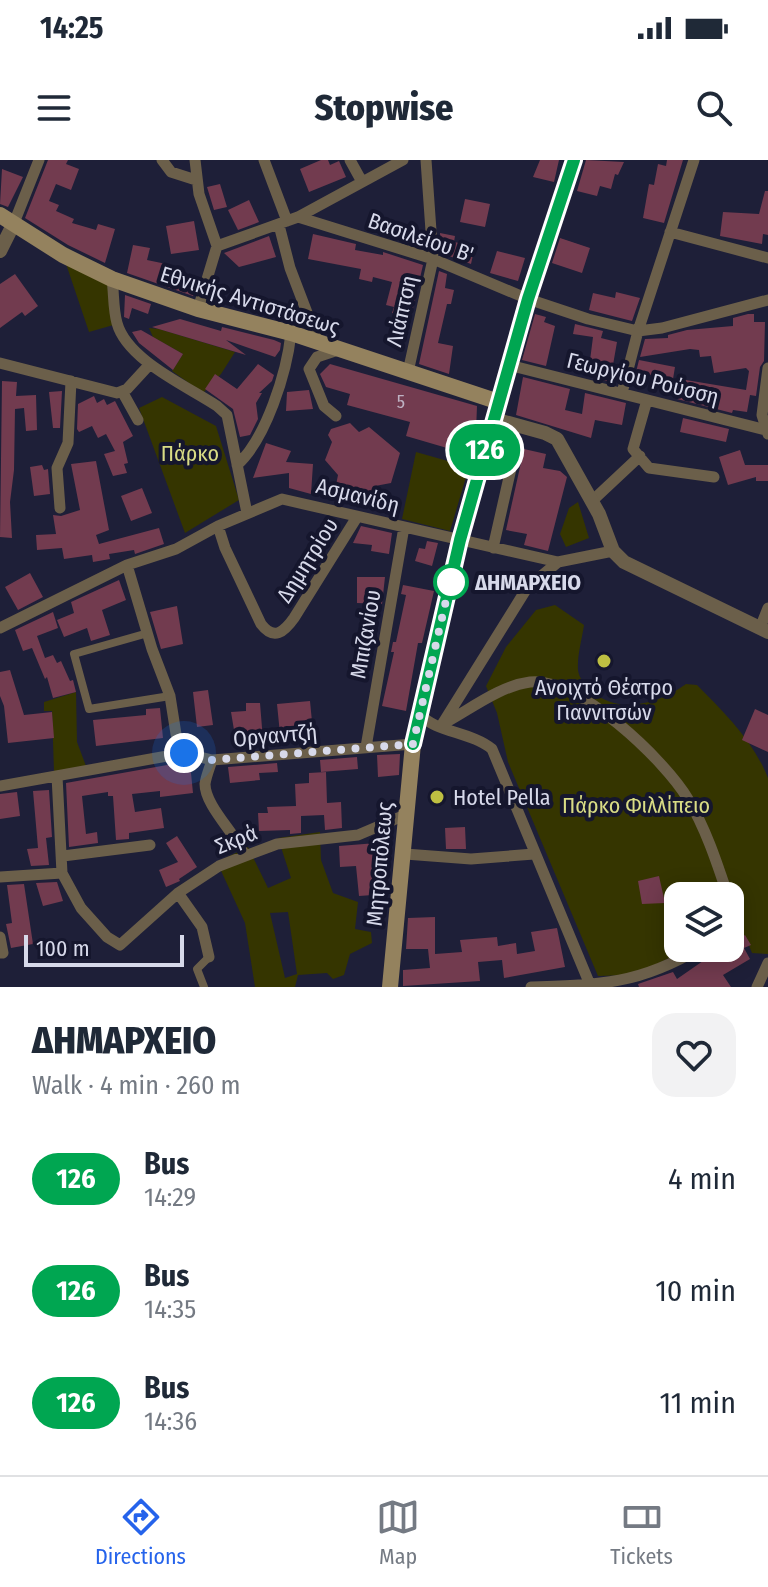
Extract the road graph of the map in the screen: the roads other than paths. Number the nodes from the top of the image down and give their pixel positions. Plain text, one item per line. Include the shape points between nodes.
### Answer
1 (39, 160) edge
2 (162, 160) edge
3 (195, 160) edge
4 (264, 160) edge
5 (350, 160) edge
6 (403, 160) edge
7 (426, 160) edge
8 (574, 160) edge
9 (694, 160) edge
10 (196, 180) junction
11 (361, 180) junction
12 (7, 219) edge
13 (288, 221) junction
14 (670, 232) junction
15 (217, 246) junction
16 (0, 251) edge
17 (768, 258) edge
18 (433, 259) junction
19 (112, 279) junction
20 (528, 299) junction
21 (768, 300) edge
22 (198, 309) junction
23 (638, 331) junction
24 (291, 333) junction
25 (319, 344) junction
26 (338, 350) junction
27 (0, 363) edge
28 (150, 364) junction
29 (509, 365) junction
30 (768, 368) edge
31 (408, 372) junction
32 (71, 381) junction
33 (123, 393) junction
34 (622, 393) junction
35 (647, 400) junction
36 (499, 402) junction
37 (336, 416) dead end
38 (494, 419) junction
39 (138, 420) dead end
40 (767, 432) edge
41 (517, 442) dead end
42 (640, 456) junction
43 (237, 465) junction
44 (714, 477) dead end
45 (592, 501) junction
46 (60, 508) dead end
47 (247, 513) junction
48 (357, 517) junction
49 (218, 526) junction
50 (404, 527) junction
51 (460, 540) junction
52 (493, 548) junction
53 (613, 551) junction
54 (558, 562) junction
55 (127, 565) junction
56 (768, 608) edge
57 (0, 628) edge
58 (764, 630) edge
59 (148, 633) junction
60 (170, 696) junction
61 (421, 715) junction
62 (441, 725) junction
63 (413, 744) junction
64 (366, 747) junction
65 (184, 753) junction
66 (212, 760) junction
67 (57, 776) junction
68 (0, 786) edge
69 (405, 815) junction
70 (150, 845) dead end
71 (405, 854) junction
72 (534, 854) junction
73 (63, 856) junction
74 (245, 856) junction
75 (62, 873) junction
76 (0, 877) edge
77 (723, 882) edge
78 (178, 893) junction
79 (0, 937) edge
80 (0, 953) edge
81 (209, 957) joint
82 (675, 962) edge
83 (767, 970) edge
84 (655, 973) junction
85 (591, 986) edge
86 (204, 987) edge
87 (390, 987) edge
88 (531, 987) edge
89 (659, 987) edge
90 (757, 987) edge

1 - 12 street
2 - 10 street via 171,172
3 - 10 street
4 - 13 street
5 - 11 street
6 - 11 street
7 - 18 street, Λιάπτση
8 - 20 main road, Μητροπόλεως
9 - 14 street
10 - 15 street
11 - 13 street
12 - 16 street
12 - 19 main road, Εθνικής Αντιστάσεως
13 - 15 street
13 - 18 street, Βασιλείου Β'
13 - 25 street via 290,268
14 - 17 street
14 - 23 street
15 - 22 street
18 - 20 street, Βασιλείου Β'
18 - 31 street, Λιάπτση
19 - 22 main road, Εθνικής Αντιστάσεως
19 - 28 street via 117,324
20 - 23 street, Βασιλείου Β'
20 - 29 main road, Μητροπόλεως
21 - 23 street
22 - 24 main road, Εθνικής Αντιστάσεως
23 - 34 street
24 - 25 main road, Εθνικής Αντιστάσεως
24 - 43 street via 269,413
25 - 26 main road, Εθνικής Αντιστάσεως
26 - 31 main road, Εθνικής Αντιστάσεως
26 - 37 street via 317,357 309,369 324,406
27 - 32 street
28 - 33 street
28 - 43 street via 227,415
29 - 34 street, Γεωργίου Ρούσση
29 - 36 main road, Μητροπόλεως
30 - 40 street via 762,415
31 - 36 main road, Εθνικής Αντιστάσεως
32 - 33 street
32 - 46 street via 68,443 57,468
33 - 39 street
34 - 35 street, Γεωργίου Ρούσση
35 - 40 street, Γεωργίου Ρούσση
35 - 42 street via 633,449
36 - 38 main road, Μητροπόλεως
38 - 45 street via 557,439
38 - 51 main road, Μητροπόλεως
41 - 52 street
42 - 44 street via 654,470
42 - 45 street
43 - 47 street
45 - 53 street
47 - 48 street, Ασμανίδη via 289,499
47 - 49 street, Ασμανίδη
48 - 49 street, Δημητρίου via 294,618 276,634 261,624
48 - 50 street, Ασμανίδη
49 - 55 street, Ασμανίδη via 185,546
50 - 51 street, Ασμανίδη
50 - 64 street, Μπιζανίου
51 - 52 street, Ασμανίδη
51 - 61 main road, Μητροπόλεως
52 - 54 street, Ασμανίδη
53 - 54 street
53 - 58 street via 641,573
54 - 62 street via 519,597
55 - 57 street, Ασμανίδη
55 - 59 street
56 - 58 street
59 - 60 street
59 - 60 street via 74,654 89,709
60 - 65 street
61 - 62 street via 428,723
61 - 63 main road, Μητροπόλεως
62 - 72 street via 492,749
62 - 77 street via 527,682 559,686 574,694 622,727 686,796
63 - 64 street, Οργαντζή
63 - 69 main road, Μητροπόλεως
64 - 66 street, Οργαντζή
65 - 66 street, Οργαντζή
65 - 67 street, Οργαντζή
66 - 74 street via 205,783 208,796
67 - 68 street, Οργαντζή
67 - 73 street
69 - 71 main road, Μητροπόλεως
69 - 74 street, Σκρά via 358,835 277,844
70 - 73 street
71 - 72 street via 471,859
71 - 87 main road, Μητροπόλεως
72 - 85 street
73 - 75 street
74 - 78 street, Σκρά
75 - 76 street
75 - 78 street, Σκρά via 81,908 115,944 125,943
78 - 81 street via 202,927
79 - 80 street
81 - 86 street via 197,969
82 - 84 street
83 - 90 street
84 - 85 street
84 - 89 street
85 - 88 street

